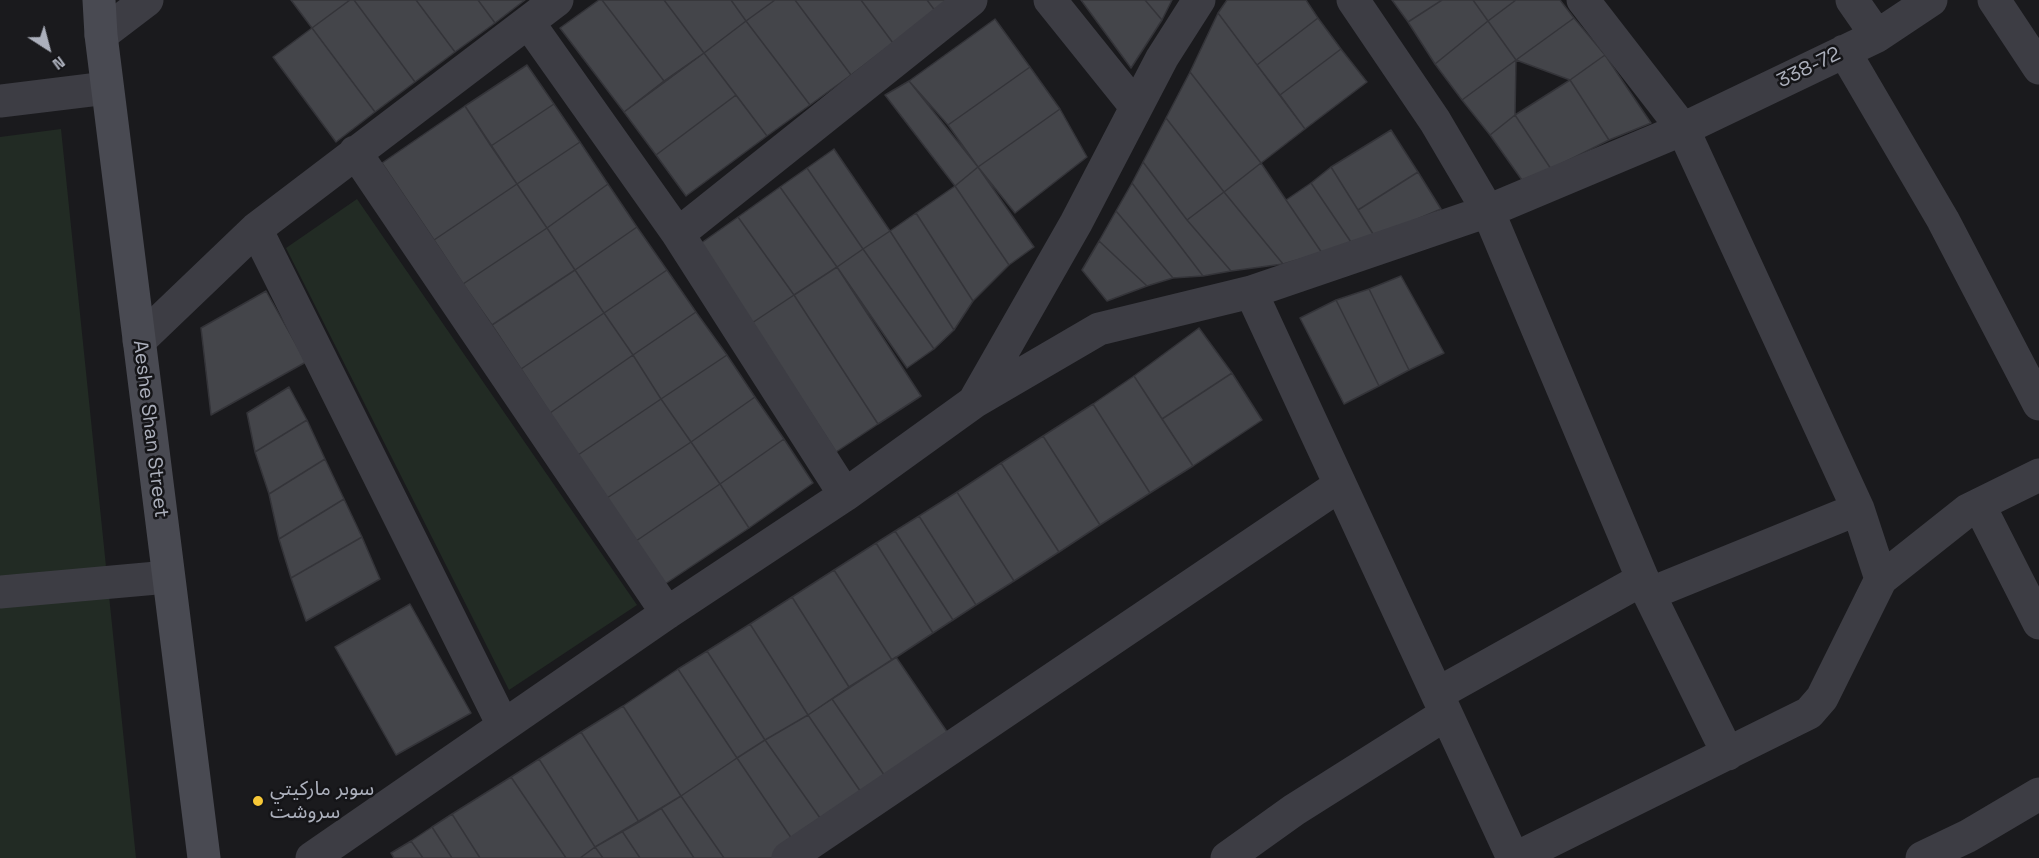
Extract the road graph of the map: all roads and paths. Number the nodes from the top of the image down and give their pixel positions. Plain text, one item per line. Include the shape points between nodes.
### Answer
1 (99, 0) edge
2 (147, 0) edge
3 (557, 0) edge
4 (971, 0) edge
5 (1050, 0) edge
6 (1199, 0) edge
7 (1353, 0) edge
8 (1583, 0) edge
9 (1852, 0) edge
10 (1931, 0) edge
11 (1994, 0) edge
12 (528, 22) junction
13 (101, 35) junction
14 (1876, 36) junction
15 (1844, 51) junction
16 (2039, 68) edge
17 (107, 88) junction
18 (0, 101) edge
19 (1136, 107) junction
20 (1683, 129) junction
21 (355, 152) junction
22 (1488, 211) junction
23 (256, 229) junction
24 (678, 234) junction
25 (1251, 292) junction
26 (139, 341) junction
27 (974, 402) junction
28 (2039, 404) edge
29 (2039, 476) edge
30 (1340, 485) junction
31 (845, 495) junction
32 (1978, 505) junction
33 (1858, 509) junction
34 (168, 577) junction
35 (1881, 579) junction
36 (1646, 586) junction
37 (0, 592) edge
38 (667, 612) junction
39 (2039, 623) edge
40 (1442, 704) junction
41 (503, 725) junction
42 (1728, 754) junction
43 (2039, 794) edge
44 (204, 858) edge
45 (312, 858) edge
46 (788, 858) edge
47 (1227, 858) edge
48 (1515, 858) edge
49 (1922, 858) edge

1 - 13 street, Aeshe Shan Street
2 - 13 street
3 - 12 street
4 - 24 street
5 - 19 street
6 - 19 street
7 - 22 street via 1435,122
8 - 20 street
9 - 14 street
10 - 14 street, 338-72
11 - 16 street
12 - 21 street
12 - 24 street
13 - 17 street, Aeshe Shan Street
14 - 15 street, 338-72
15 - 20 street, 338-72
15 - 28 street via 1943,220
17 - 18 street
17 - 26 street, Aeshe Shan Street
19 - 27 street via 1076,223
20 - 22 street, 338-72
20 - 33 street
21 - 23 street
21 - 38 street
22 - 25 street, 338-72
22 - 36 street
23 - 26 street
23 - 41 street
24 - 31 street
25 - 27 street, 338-72 via 1099,329
25 - 30 street
26 - 34 street, Aeshe Shan Street
27 - 31 street, 338-72
29 - 32 street
30 - 40 street
30 - 46 street
31 - 38 street, 338-72
32 - 35 street
32 - 39 street
33 - 35 street
33 - 36 street
34 - 37 street
34 - 44 street, Aeshe Shan Street
35 - 42 street via 1822,698 1809,713
36 - 40 street
36 - 42 street
38 - 41 street, 338-72
40 - 47 street
40 - 48 street
41 - 45 street, 338-72
42 - 48 street
43 - 49 street

